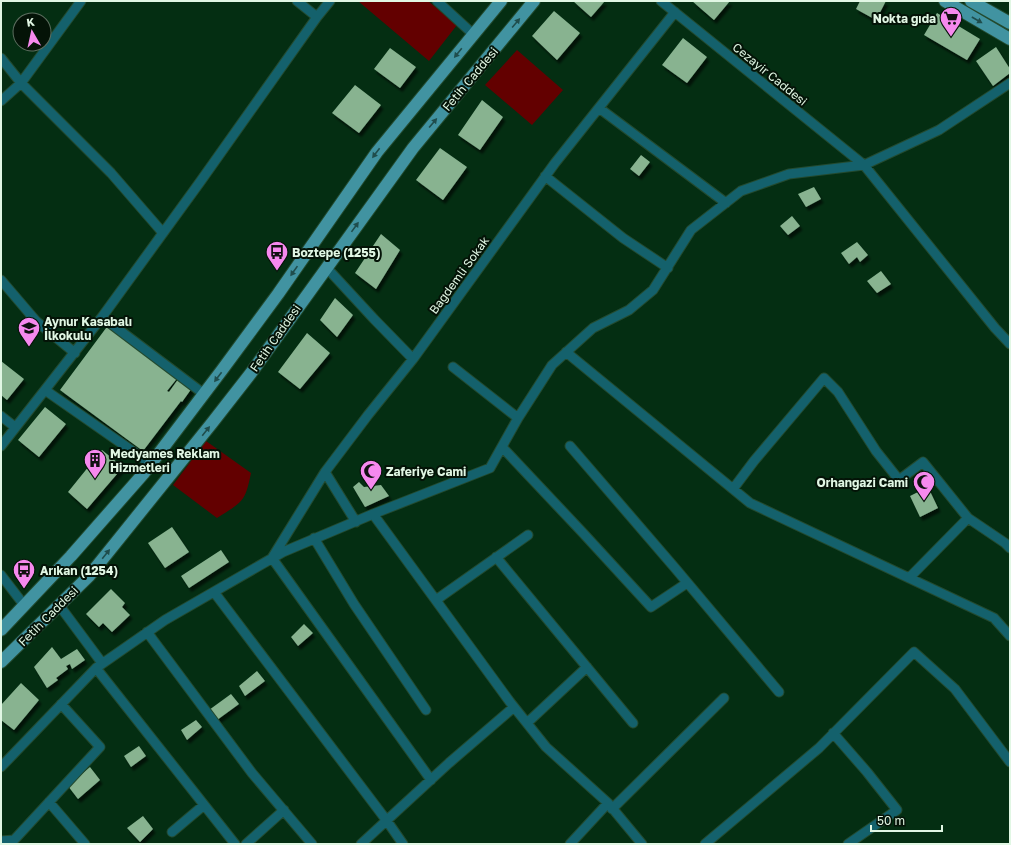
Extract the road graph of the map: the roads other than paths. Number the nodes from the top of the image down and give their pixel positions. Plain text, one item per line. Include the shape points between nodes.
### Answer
1 (81, 1) edge
2 (297, 1) edge
3 (330, 1) edge
4 (437, 1) edge
5 (501, 1) edge
6 (534, 1) edge
7 (945, 1) edge
8 (971, 1) edge
9 (666, 2) edge
10 (676, 12) junction
11 (317, 17) junction
12 (1010, 23) edge
13 (473, 34) junction
14 (1010, 39) edge
15 (1, 58) edge
16 (21, 83) junction
17 (1010, 83) edge
18 (1, 101) edge
19 (599, 108) junction
20 (864, 165) junction
21 (545, 176) junction
22 (726, 203) junction
23 (163, 233) junction
24 (326, 267) junction
25 (668, 268) junction
26 (1, 280) edge
27 (102, 318) junction
28 (1010, 344) edge
29 (566, 352) junction
30 (75, 353) junction
31 (413, 359) junction
32 (453, 367) dead end
33 (45, 390) junction
34 (204, 394) junction
35 (1, 416) edge
36 (518, 418) junction
37 (15, 427) junction
38 (1, 446) edge
39 (570, 446) dead end
40 (502, 447) junction
41 (151, 464) junction
42 (325, 472) junction
43 (733, 489) junction
44 (373, 514) junction
45 (968, 518) junction
46 (356, 522) junction
47 (528, 535) dead end
48 (314, 538) junction
49 (1010, 548) edge
50 (496, 557) junction
51 (272, 558) junction
52 (1, 575) edge
53 (908, 578) junction
54 (687, 582) junction
55 (214, 592) junction
56 (436, 600) junction
57 (24, 605) junction
58 (59, 605) junction
59 (1, 630) edge
60 (147, 632) junction
61 (1010, 636) edge
62 (12, 651) junction
63 (1, 662) edge
64 (99, 666) junction
65 (587, 667) junction
66 (1, 672) edge
67 (779, 692) dead end
68 (724, 698) dead end
69 (61, 704) junction
70 (514, 707) junction
71 (426, 710) dead end
72 (527, 723) junction
73 (633, 723) dead end
74 (833, 734) junction
75 (1010, 762) edge
76 (1, 767) edge
77 (431, 780) junction
78 (49, 802) junction
79 (204, 805) junction
80 (610, 806) junction
81 (284, 810) junction
82 (387, 821) junction
83 (172, 832) dead end
84 (1, 841) edge
85 (85, 844) edge
86 (235, 844) edge
87 (246, 844) edge
88 (312, 844) edge
89 (361, 844) edge
90 (403, 844) edge
91 (570, 844) edge
92 (642, 844) edge
93 (705, 844) edge
94 (848, 844) edge

1 - 16 street
2 - 11 street
3 - 11 street
4 - 13 street
5 - 13 main road, Fetih Caddesi
24 -> 6 main road, Fetih Caddesi via 413,148
7 -> 14 main road
8 - 12 main road
9 - 10 street, Cezayir Caddesi
10 - 19 street, Bağdemli Sokak
10 - 20 street, Cezayir Caddesi
11 - 23 street
13 -> 34 main road, Fetih Caddesi via 377,152 278,294
15 - 16 street
16 - 18 street
16 - 23 street via 111,173
17 - 20 street via 939,130
19 - 21 street, Bağdemli Sokak
19 - 22 street
20 - 22 street via 789,174 741,190
20 - 28 street, Cezayir Caddesi
21 - 25 street via 624,238
21 - 31 street, Bağdemli Sokak
22 - 25 street via 691,230
23 - 27 street
24 - 31 street
58 -> 24 main road, Fetih Caddesi via 89,576 212,424
25 - 29 street via 653,290 629,310 593,328
26 - 30 street via 36,321
27 - 30 street
27 - 34 street
29 - 36 street via 552,365
29 - 43 street
30 - 33 street
31 - 42 street, Bağdemli Sokak
32 - 36 street
33 - 37 street
33 - 41 street
34 - 41 main road, Fetih Caddesi
35 - 37 street
36 - 40 street
37 - 38 street
39 - 54 street
40 - 44 street via 490,468
40 - 54 street via 651,607
41 - 57 main road, Fetih Caddesi via 71,556
42 - 46 street
42 - 51 street, Bağdemli Sokak
43 - 45 street via 824,378 838,392 876,451 899,480 923,462
43 - 53 street via 750,503
44 - 46 street
44 - 56 street
45 - 49 street
45 - 53 street
46 - 48 street
47 - 50 street
48 - 51 street
48 - 71 street via 354,604
50 - 56 street
50 - 65 street
51 - 55 street
51 - 77 street
52 - 57 street
53 - 61 street via 994,618
54 - 67 street
55 - 60 street
55 - 82 street
56 - 70 street
57 - 59 main road, Fetih Caddesi
58 - 62 main road, Fetih Caddesi
58 - 64 street
60 - 64 street
60 - 81 street via 252,773
62 - 63 main road, Fetih Caddesi
62 - 66 main road
64 - 69 street
64 - 79 street
65 - 72 street
65 - 73 street
68 - 80 street
69 - 76 street
69 - 78 street via 100,747
70 - 72 street
70 - 77 street
72 - 80 street via 546,747
74 - 75 street via 914,652 955,689
74 - 93 street
74 - 94 street via 897,810
77 - 82 street
78 - 84 street via 14,840
78 - 85 street
79 - 83 street
79 - 86 street
80 - 91 street
80 - 92 street
81 - 87 street
81 - 88 street
82 - 89 street
82 - 90 street

